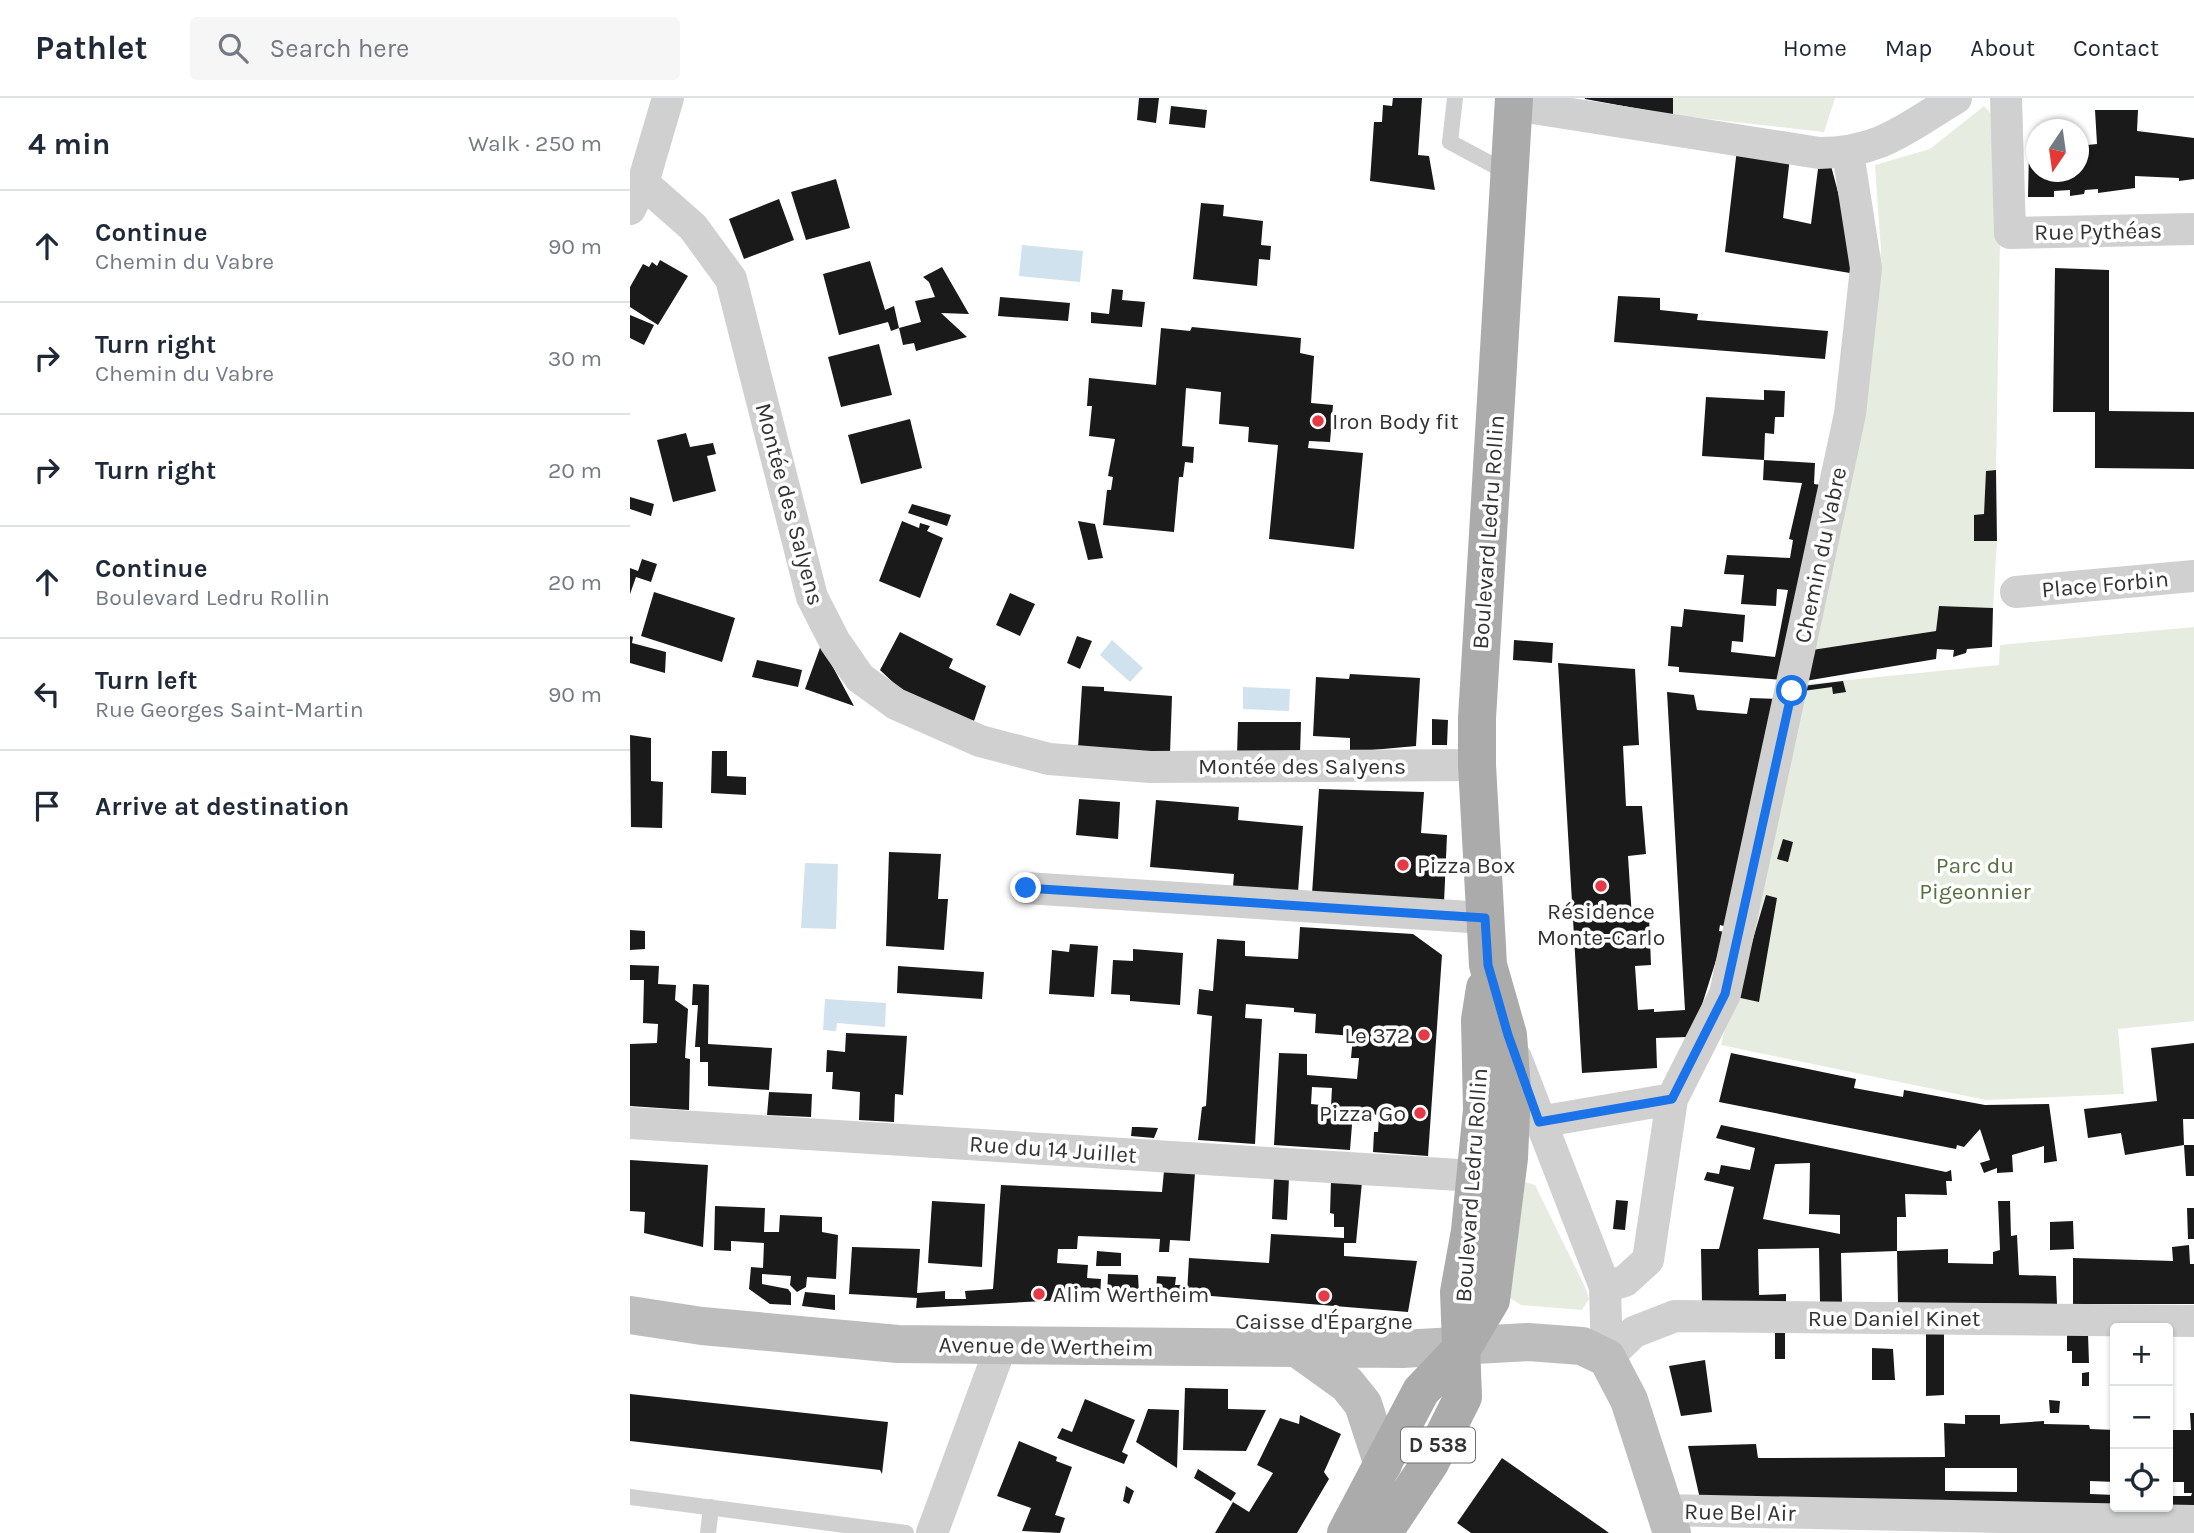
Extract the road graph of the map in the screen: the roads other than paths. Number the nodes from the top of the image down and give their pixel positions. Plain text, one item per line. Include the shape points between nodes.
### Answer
1 (668, 98) edge
2 (1455, 98) edge
3 (1956, 98) edge
4 (2006, 98) edge
5 (1514, 101) edge
6 (1848, 153) junction
7 (1510, 174) junction
8 (636, 196) edge
9 (2194, 229) edge
10 (2194, 576) edge
11 (2016, 592) dead end
12 (1477, 765) junction
13 (1026, 888) dead end
14 (1485, 918) junction
15 (1488, 965) junction
16 (1508, 1035) junction
17 (1672, 1099) junction
18 (1539, 1122) junction
19 (630, 1123) edge
20 (1475, 1176) junction
21 (1605, 1287) junction
22 (630, 1315) edge
23 (2194, 1321) edge
24 (1001, 1346) junction
25 (1463, 1347) junction
26 (1297, 1348) junction
27 (1608, 1358) junction
28 (1383, 1465) junction
29 (630, 1497) edge
30 (711, 1507) junction
31 (2194, 1521) edge
32 (1668, 1522) edge
33 (708, 1533) edge
34 (906, 1533) edge
35 (932, 1533) edge
36 (1346, 1533) edge
37 (1383, 1533) edge

1 - 8 street
2 - 7 lane via 1450,142
3 - 6 street via 1875,146
4 - 9 street, Rue Pythéas via 2010,233
5 - 6 street via 1819,153
5 - 7 main road, Boulevard Ledru Rollin
6 - 17 street, Chemin du Vabre via 1866,268 1850,414 1725,994
7 - 12 main road, Boulevard Ledru Rollin
8 - 12 street, Montée des Salyens via 693,227 731,279 812,597 860,678 896,704 980,741 1048,760 1150,767
10 - 11 street, Place Forbin
12 - 14 main road, Boulevard Ledru Rollin
13 - 14 street
14 - 15 main road, Boulevard Ledru Rollin
15 - 16 main road, Boulevard Ledru Rollin
15 - 20 main road, Boulevard Ledru Rollin via 1480,1020 1482,1110
16 - 18 street
16 - 25 main road, Boulevard Ledru Rollin via 1512,1090 1509,1158 1491,1300
17 - 18 street
17 - 21 street, Chemin du Vabre via 1648,1260 1625,1282
18 - 21 street
19 - 20 street, Rue du 14 Juillet
20 - 25 main road, Boulevard Ledru Rollin via 1459,1292
21 - 27 street
22 - 24 street, Avenue de Wertheim via 853,1341
23 - 27 street, Rue Daniel Kinet via 1675,1316 1634,1332
24 - 26 street, Avenue de Wertheim
24 - 35 street
25 - 26 street, Avenue de Wertheim
25 - 27 street, Avenue de Wertheim via 1528,1342 1569,1345
25 - 28 main road, D 538 via 1421,1391
25 - 37 main road, D 538 via 1463,1397 1430,1463
26 - 28 street via 1347,1384 1363,1404
27 - 32 street via 1629,1400
28 - 36 main road, D 538
29 - 30 lane
30 - 33 lane
30 - 34 lane
31 - 32 street, Rue Bel Air

